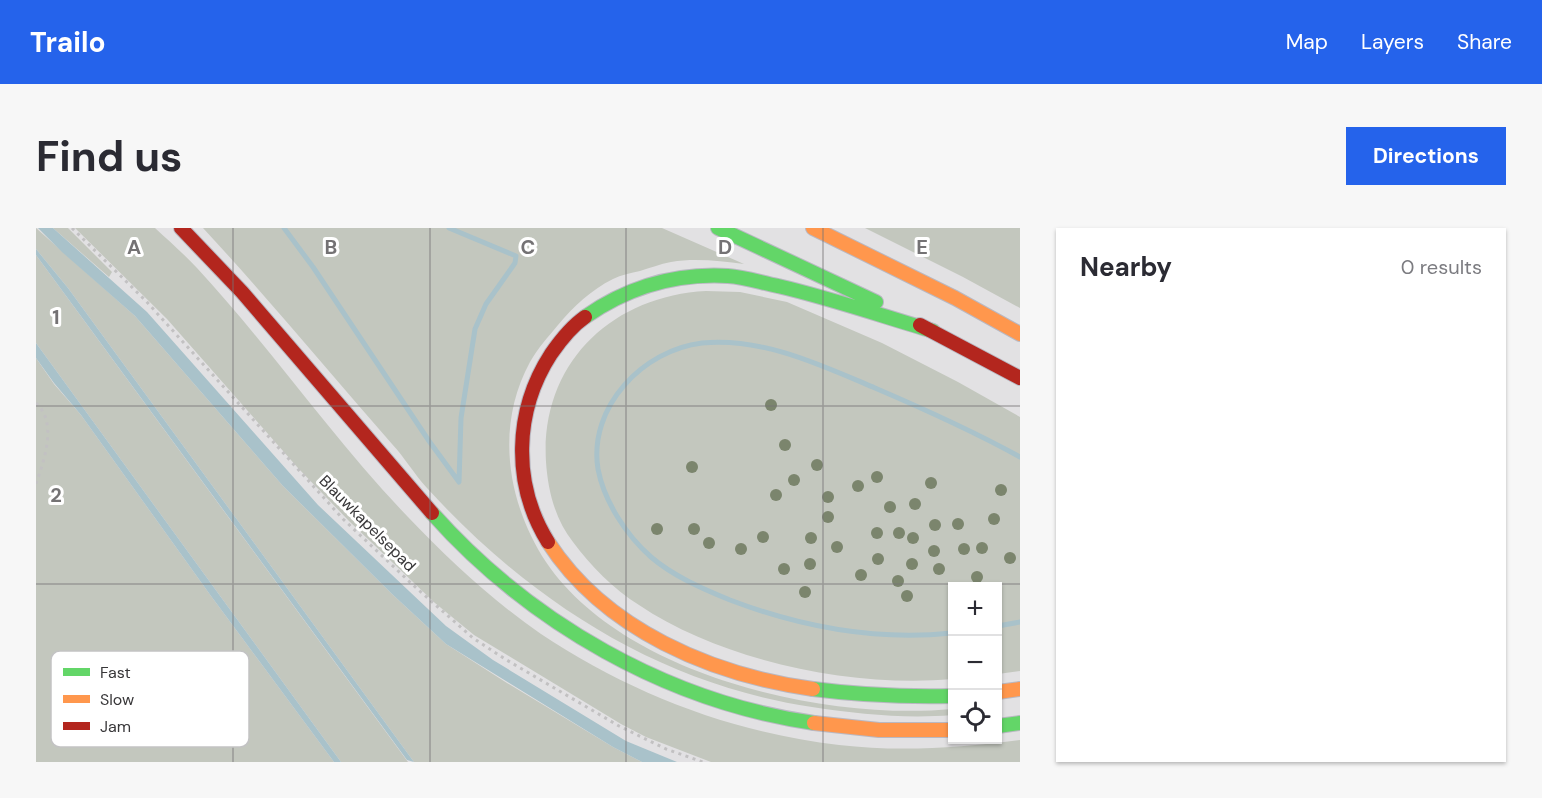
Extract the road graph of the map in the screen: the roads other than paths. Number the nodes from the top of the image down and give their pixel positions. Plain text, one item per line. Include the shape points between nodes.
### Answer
1 (181, 228) edge
2 (718, 228) edge
3 (813, 228) edge
4 (933, 331) junction
5 (1020, 334) edge
6 (1020, 378) edge
7 (1020, 688) edge
8 (1002, 691) edge
9 (948, 696) edge
10 (1020, 723) edge
11 (1002, 725) edge
12 (948, 730) edge

1 - 12 highway via 223,269 392,470 463,546 533,604 659,679 719,701 854,729
2 - 4 highway
3 - 5 highway
4 - 6 highway
4 - 9 highway via 789,289 725,275 670,279 644,286 586,317 548,358 533,384 526,407 522,453 536,520 559,557 592,594 648,634 703,660 789,685 849,694
7 - 8 highway
10 - 11 highway

